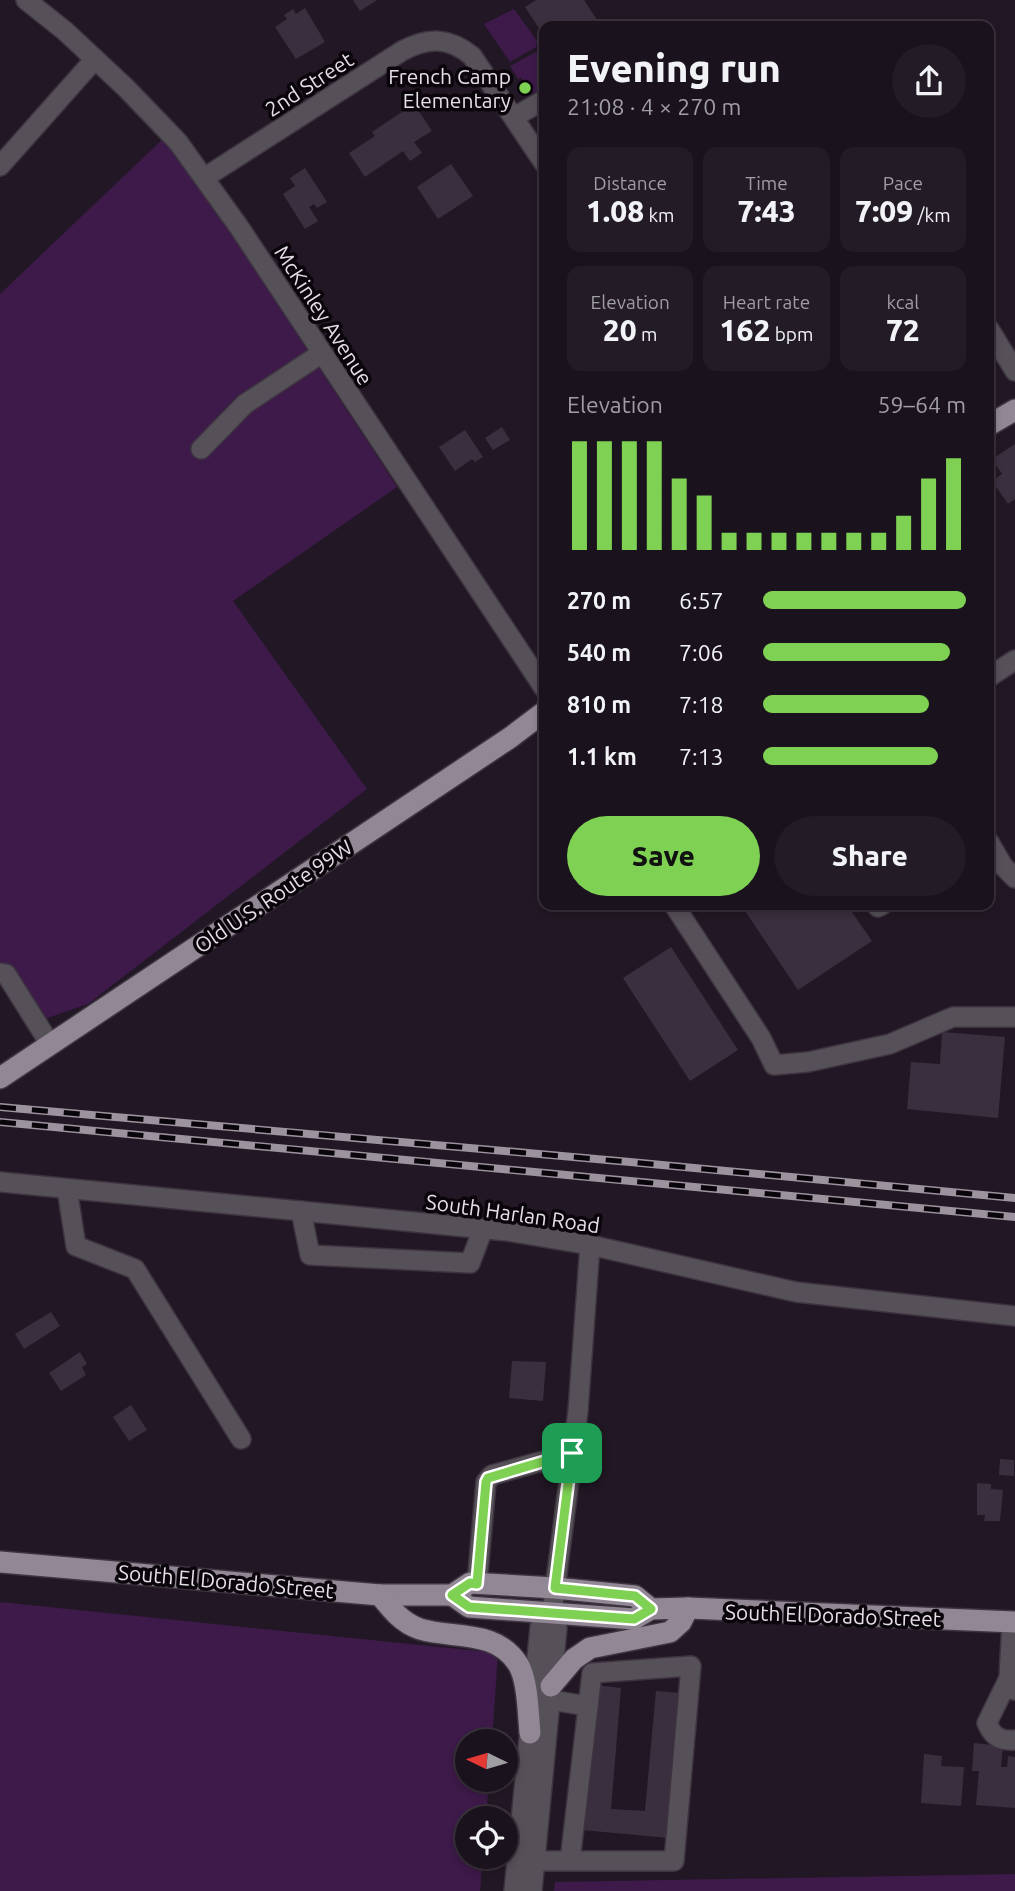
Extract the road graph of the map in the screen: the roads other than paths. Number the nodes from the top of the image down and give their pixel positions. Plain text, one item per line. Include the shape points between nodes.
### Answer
1 (26, 0) edge
2 (95, 59) junction
3 (539, 103) edge
4 (514, 117) junction
5 (539, 155) edge
6 (0, 166) edge
7 (204, 177) junction
8 (994, 337) edge
9 (322, 353) junction
10 (1015, 371) edge
11 (1015, 410) edge
12 (994, 422) edge
13 (201, 449) dead end
14 (1015, 660) edge
15 (994, 674) edge
16 (539, 681) edge
17 (539, 716) edge
18 (994, 852) edge
19 (1015, 877) edge
20 (677, 910) edge
21 (0, 974) edge
22 (1015, 1017) edge
23 (50, 1044) junction
24 (0, 1078) edge
25 (0, 1182) edge
26 (67, 1189) junction
27 (301, 1211) junction
28 (483, 1229) junction
29 (590, 1245) junction
30 (1015, 1316) edge
31 (241, 1439) dead end
32 (572, 1453) junction
33 (0, 1562) edge
34 (477, 1584) junction
35 (555, 1588) junction
36 (380, 1595) junction
37 (452, 1595) junction
38 (688, 1608) junction
39 (651, 1609) junction
40 (552, 1612) junction
41 (1013, 1622) edge
42 (1012, 1686) edge
43 (551, 1693) junction
44 (588, 1706) junction
45 (530, 1733) junction
46 (1015, 1740) edge
47 (535, 1861) junction
48 (570, 1861) junction
49 (514, 1891) edge
50 (532, 1891) edge

1 - 2 street, McKinley Avenue
2 - 6 street
2 - 7 street, McKinley Avenue via 178,142
3 - 4 street
4 - 5 street
4 - 7 street, 2nd Street via 460,46 443,40 416,43
7 - 9 street, McKinley Avenue
8 - 10 street
9 - 13 street via 246,404
9 - 16 street, McKinley Avenue
11 - 12 main road
14 - 15 street
17 - 23 main road, Old U.S. Route 99W
18 - 19 street
20 - 22 street via 774,1065 890,1044 953,1017
21 - 23 street via 6,974
23 - 24 main road, Old U.S. Route 99W
25 - 26 street, South Harlan Road
26 - 27 street, South Harlan Road
26 - 31 street via 76,1246 135,1269
27 - 28 street, South Harlan Road
27 - 28 street via 310,1255 470,1263
28 - 29 street, South Harlan Road
29 - 30 street, South Harlan Road via 796,1292
29 - 32 street
32 - 34 street via 488,1478
32 - 35 street
33 - 36 main road, South El Dorado Street
34 - 35 main road, South El Dorado Street
34 - 37 main road, South El Dorado Street via 470,1583
35 - 39 main road, South El Dorado Street via 635,1596
35 - 40 street
36 - 37 main road, South El Dorado Street
36 - 45 main road via 396,1615 420,1629 479,1637 502,1649 518,1664
37 - 40 main road, South El Dorado Street via 469,1607
38 - 39 main road, South El Dorado Street
38 - 41 main road, South El Dorado Street
38 - 43 main road via 670,1632 590,1648 574,1660
39 - 40 main road, South El Dorado Street via 634,1619
40 - 43 street via 557,1628
40 - 45 street via 540,1627
41 - 42 street
42 - 46 street via 987,1723 998,1738
43 - 44 street
43 - 47 street
44 - 48 street
44 - 48 street via 592,1673 691,1666 674,1861
45 - 49 street
47 - 48 street
47 - 50 street

